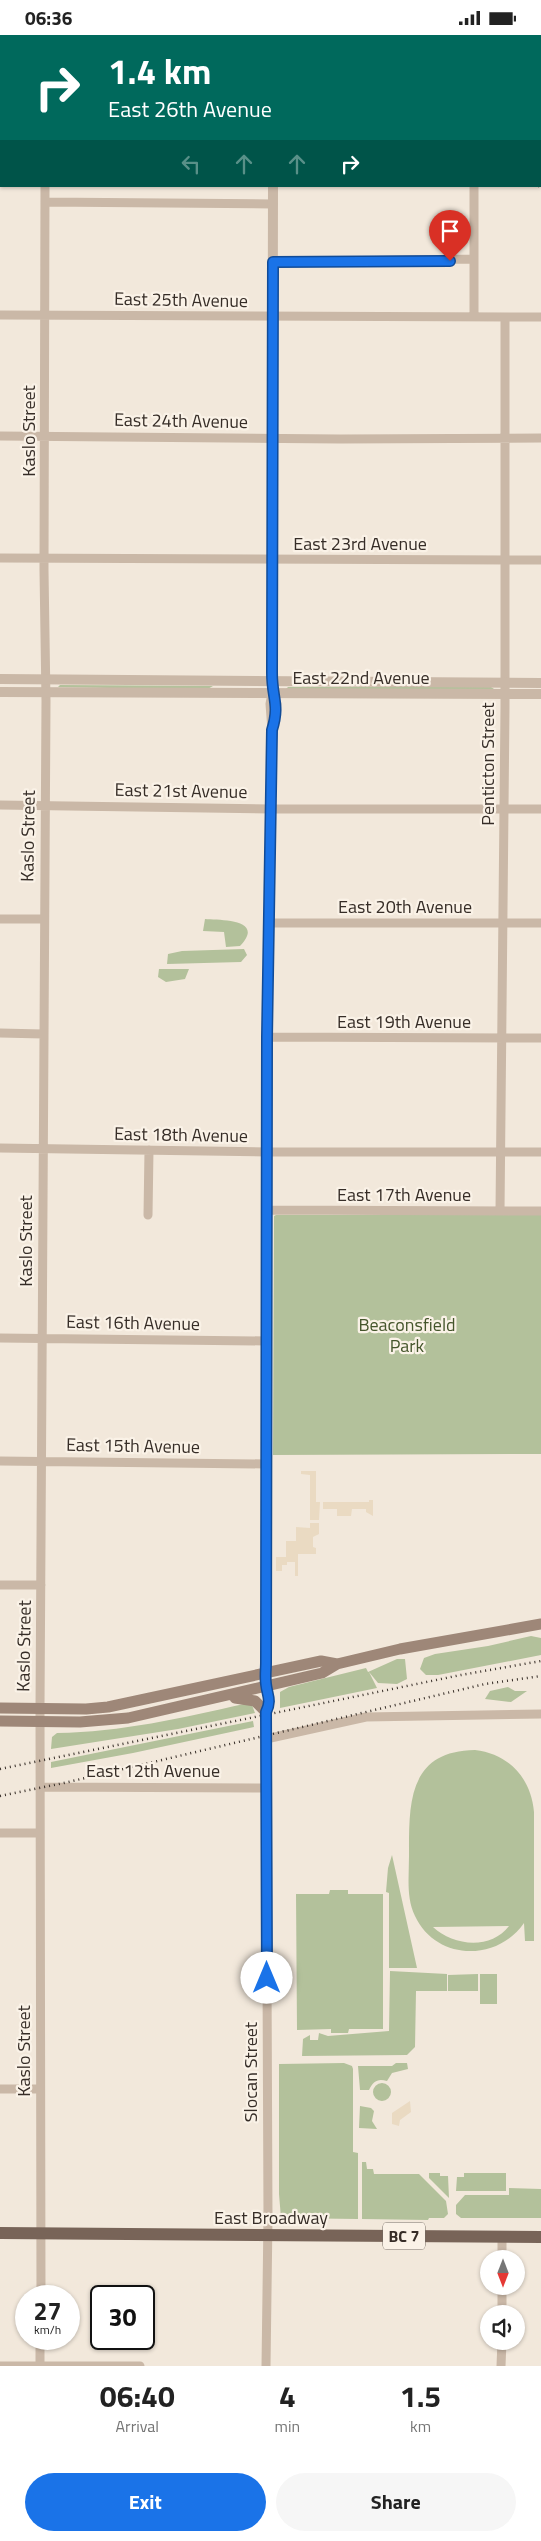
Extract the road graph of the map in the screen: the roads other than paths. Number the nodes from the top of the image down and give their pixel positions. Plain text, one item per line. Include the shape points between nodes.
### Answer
1 (45, 187) edge
2 (274, 187) edge
3 (474, 187) edge
4 (44, 202) junction
5 (274, 204) junction
6 (474, 259) junction
7 (273, 262) junction
8 (0, 315) edge
9 (44, 315) junction
10 (474, 316) junction
11 (273, 317) junction
12 (504, 317) junction
13 (541, 317) edge
14 (0, 436) edge
15 (45, 436) junction
16 (541, 438) edge
17 (272, 439) junction
18 (506, 439) junction
19 (0, 558) edge
20 (44, 558) junction
21 (272, 560) junction
22 (541, 560) edge
23 (505, 561) junction
24 (0, 679) edge
25 (46, 680) junction
26 (272, 682) junction
27 (505, 683) junction
28 (541, 683) edge
29 (0, 692) edge
30 (46, 693) junction
31 (272, 693) junction
32 (541, 694) edge
33 (505, 695) junction
34 (0, 805) edge
35 (44, 806) junction
36 (270, 809) junction
37 (541, 809) edge
38 (504, 810) junction
39 (0, 919) edge
40 (44, 919) junction
41 (269, 923) junction
42 (502, 923) junction
43 (541, 923) edge
44 (0, 1033) edge
45 (43, 1034) junction
46 (267, 1037) junction
47 (502, 1038) junction
48 (541, 1038) edge
49 (0, 1148) edge
50 (43, 1149) junction
51 (149, 1150) junction
52 (267, 1152) junction
53 (501, 1152) junction
54 (541, 1152) edge
55 (267, 1210) junction
56 (500, 1211) junction
57 (541, 1211) edge
58 (148, 1215) dead end
59 (0, 1338) edge
60 (42, 1339) junction
61 (266, 1341) junction
62 (0, 1461) edge
63 (41, 1461) junction
64 (266, 1464) junction
65 (0, 1585) edge
66 (41, 1585) junction
67 (541, 1624) edge
68 (338, 1664) junction
69 (266, 1672) junction
70 (266, 1686) junction
71 (208, 1700) junction
72 (0, 1708) edge
73 (40, 1708) junction
74 (266, 1712) junction
75 (541, 1714) edge
76 (0, 1721) edge
77 (40, 1721) junction
78 (266, 1739) junction
79 (40, 1787) junction
80 (267, 1789) junction
81 (0, 1833) edge
82 (39, 1833) junction
83 (0, 2089) edge
84 (40, 2089) junction
85 (0, 2233) edge
86 (40, 2234) junction
87 (268, 2235) junction
88 (502, 2236) junction
89 (541, 2237) edge
90 (502, 2250) edge
91 (41, 2285) edge
92 (40, 2350) edge
93 (502, 2350) edge
94 (0, 2365) edge
95 (40, 2366) edge
96 (140, 2366) edge
97 (266, 2366) edge
98 (502, 2366) edge

1 - 4 street, Kaslo Street
2 - 5 street, Slocan Street
3 - 6 street
4 - 5 street
4 - 9 street, Kaslo Street
5 - 7 street, Slocan Street
6 - 7 street
6 - 10 street
7 - 11 street, Slocan Street
8 - 9 street, East 25th Avenue
9 - 11 street, East 25th Avenue
9 - 15 street, Kaslo Street
10 - 11 street, East 25th Avenue
10 - 12 street, East 25th Avenue
11 - 17 street, Slocan Street
12 - 13 street, East 25th Avenue
12 - 18 street, Penticton Street
14 - 15 street, East 24th Avenue
15 - 17 street, East 24th Avenue
15 - 20 street, Kaslo Street
16 - 18 street, East 24th Avenue
17 - 18 street, East 24th Avenue
17 - 21 street, Slocan Street
18 - 23 street, Penticton Street
19 - 20 street, East 23rd Avenue
20 - 21 street, East 23rd Avenue
20 - 25 street, Kaslo Street
21 - 23 street, East 23rd Avenue
21 - 26 street, Slocan Street
22 - 23 street, East 23rd Avenue
23 - 27 street, Penticton Street
24 - 25 street, East 22nd Avenue
25 - 26 street, East 22nd Avenue
25 - 30 street, Kaslo Street
26 - 27 street, East 22nd Avenue
26 - 31 street, Slocan Street
27 - 28 street, East 22nd Avenue
27 - 33 street, Penticton Street
29 - 30 street, East 22nd Avenue
30 - 31 street, East 22nd Avenue
30 - 35 street, Kaslo Street
31 - 33 street, East 22nd Avenue
31 - 36 street, Slocan Street
32 - 33 street, East 22nd Avenue
33 - 38 street, Penticton Street
34 - 35 street, East 21st Avenue
35 - 36 street, East 21st Avenue
35 - 40 street, Kaslo Street
36 - 38 street, East 21st Avenue
36 - 41 street, Slocan Street
37 - 38 street, East 21st Avenue
38 - 42 street, Penticton Street
39 - 40 street
40 - 45 street, Kaslo Street
41 - 42 street, East 20th Avenue
41 - 46 street, Slocan Street
42 - 43 street, East 20th Avenue
42 - 47 street, Penticton Street
44 - 45 street
45 - 50 street, Kaslo Street
46 - 47 street, East 19th Avenue
46 - 52 street, Slocan Street
47 - 48 street, East 19th Avenue
47 - 53 street, Penticton Street
49 - 50 street, East 18th Avenue
50 - 51 street, East 18th Avenue
50 - 60 street, Kaslo Street
51 - 52 street, East 18th Avenue
51 - 58 street
52 - 53 street, East 18th Avenue
52 - 55 street, Slocan Street
53 - 54 street, East 18th Avenue
53 - 56 street, Penticton Street
55 - 56 street, East 17th Avenue
55 - 61 street, Slocan Street
56 - 57 street, East 17th Avenue
59 - 60 street, East 16th Avenue
60 - 61 street, East 16th Avenue
60 - 63 street, Kaslo Street
61 - 64 street, Slocan Street
62 - 63 street, East 15th Avenue
63 - 64 street, East 15th Avenue
63 - 66 street, Kaslo Street
64 - 69 street, Slocan Street
65 - 66 street
66 - 73 street, Kaslo Street
67 - 68 main road via 400,1649
68 - 69 main road via 321,1661
68 - 70 main road via 322,1673
69 - 70 street, Slocan Street
69 - 73 main road via 125,1704 86,1709
70 - 71 main road
70 - 74 street, Slocan Street via 270,1704
71 - 74 main road via 250,1698 260,1703
71 - 77 main road via 103,1721
72 - 73 main road
73 - 77 street, Kaslo Street
74 - 78 street, Slocan Street
75 - 78 street via 366,1717
76 - 77 main road
77 - 79 street, Kaslo Street
78 - 80 street, Slocan Street
79 - 80 street, East 12th Avenue
79 - 82 street, Kaslo Street
80 - 87 street, Slocan Street
81 - 82 street
82 - 84 street, Kaslo Street
83 - 84 street
84 - 86 street, Kaslo Street
85 - 86 main road, East Broadway / BC 7
86 - 87 main road, East Broadway / BC 7
86 - 91 street, Kaslo Street
87 - 88 main road, East Broadway / BC 7
87 - 97 street, Slocan Street
88 - 89 main road, East Broadway / BC 7
88 - 90 street
92 - 95 street
93 - 98 street
94 - 95 street
95 - 96 street

